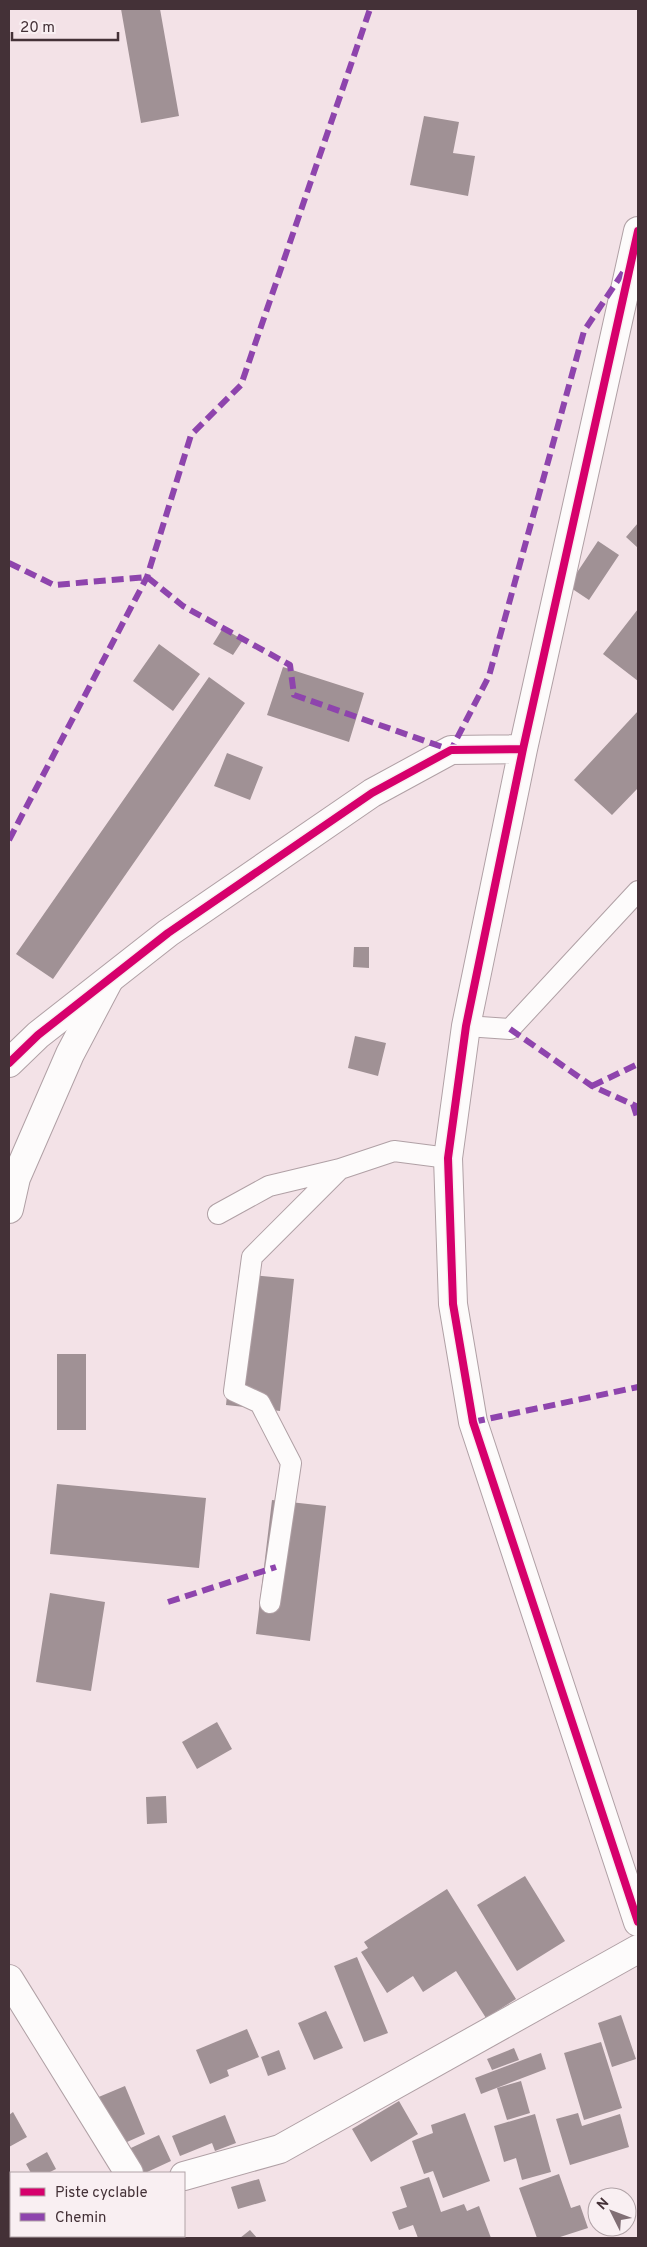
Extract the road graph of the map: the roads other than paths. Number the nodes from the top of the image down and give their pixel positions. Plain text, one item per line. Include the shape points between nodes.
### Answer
1 (638, 230) edge
2 (523, 749) junction
3 (638, 890) edge
4 (109, 980) junction
5 (466, 1026) junction
6 (9, 1063) edge
7 (448, 1158) junction
8 (340, 1169) junction
9 (9, 1209) edge
10 (218, 1214) dead end
11 (270, 1604) dead end
12 (638, 1922) edge
13 (638, 1949) edge
14 (9, 1979) edge
15 (128, 2172) edge
16 (185, 2176) edge

1 - 2 street
2 - 4 street via 451,750 372,793 168,933
2 - 5 street
3 - 5 lane via 510,1030
4 - 6 street via 38,1035
4 - 9 street via 70,1054 16,1178
5 - 7 street
7 - 8 lane via 394,1151
7 - 12 street via 453,1304 473,1422
8 - 10 lane via 269,1186
8 - 11 lane via 252,1257 234,1391 260,1404 291,1463
13 - 16 street via 280,2149
14 - 15 street

